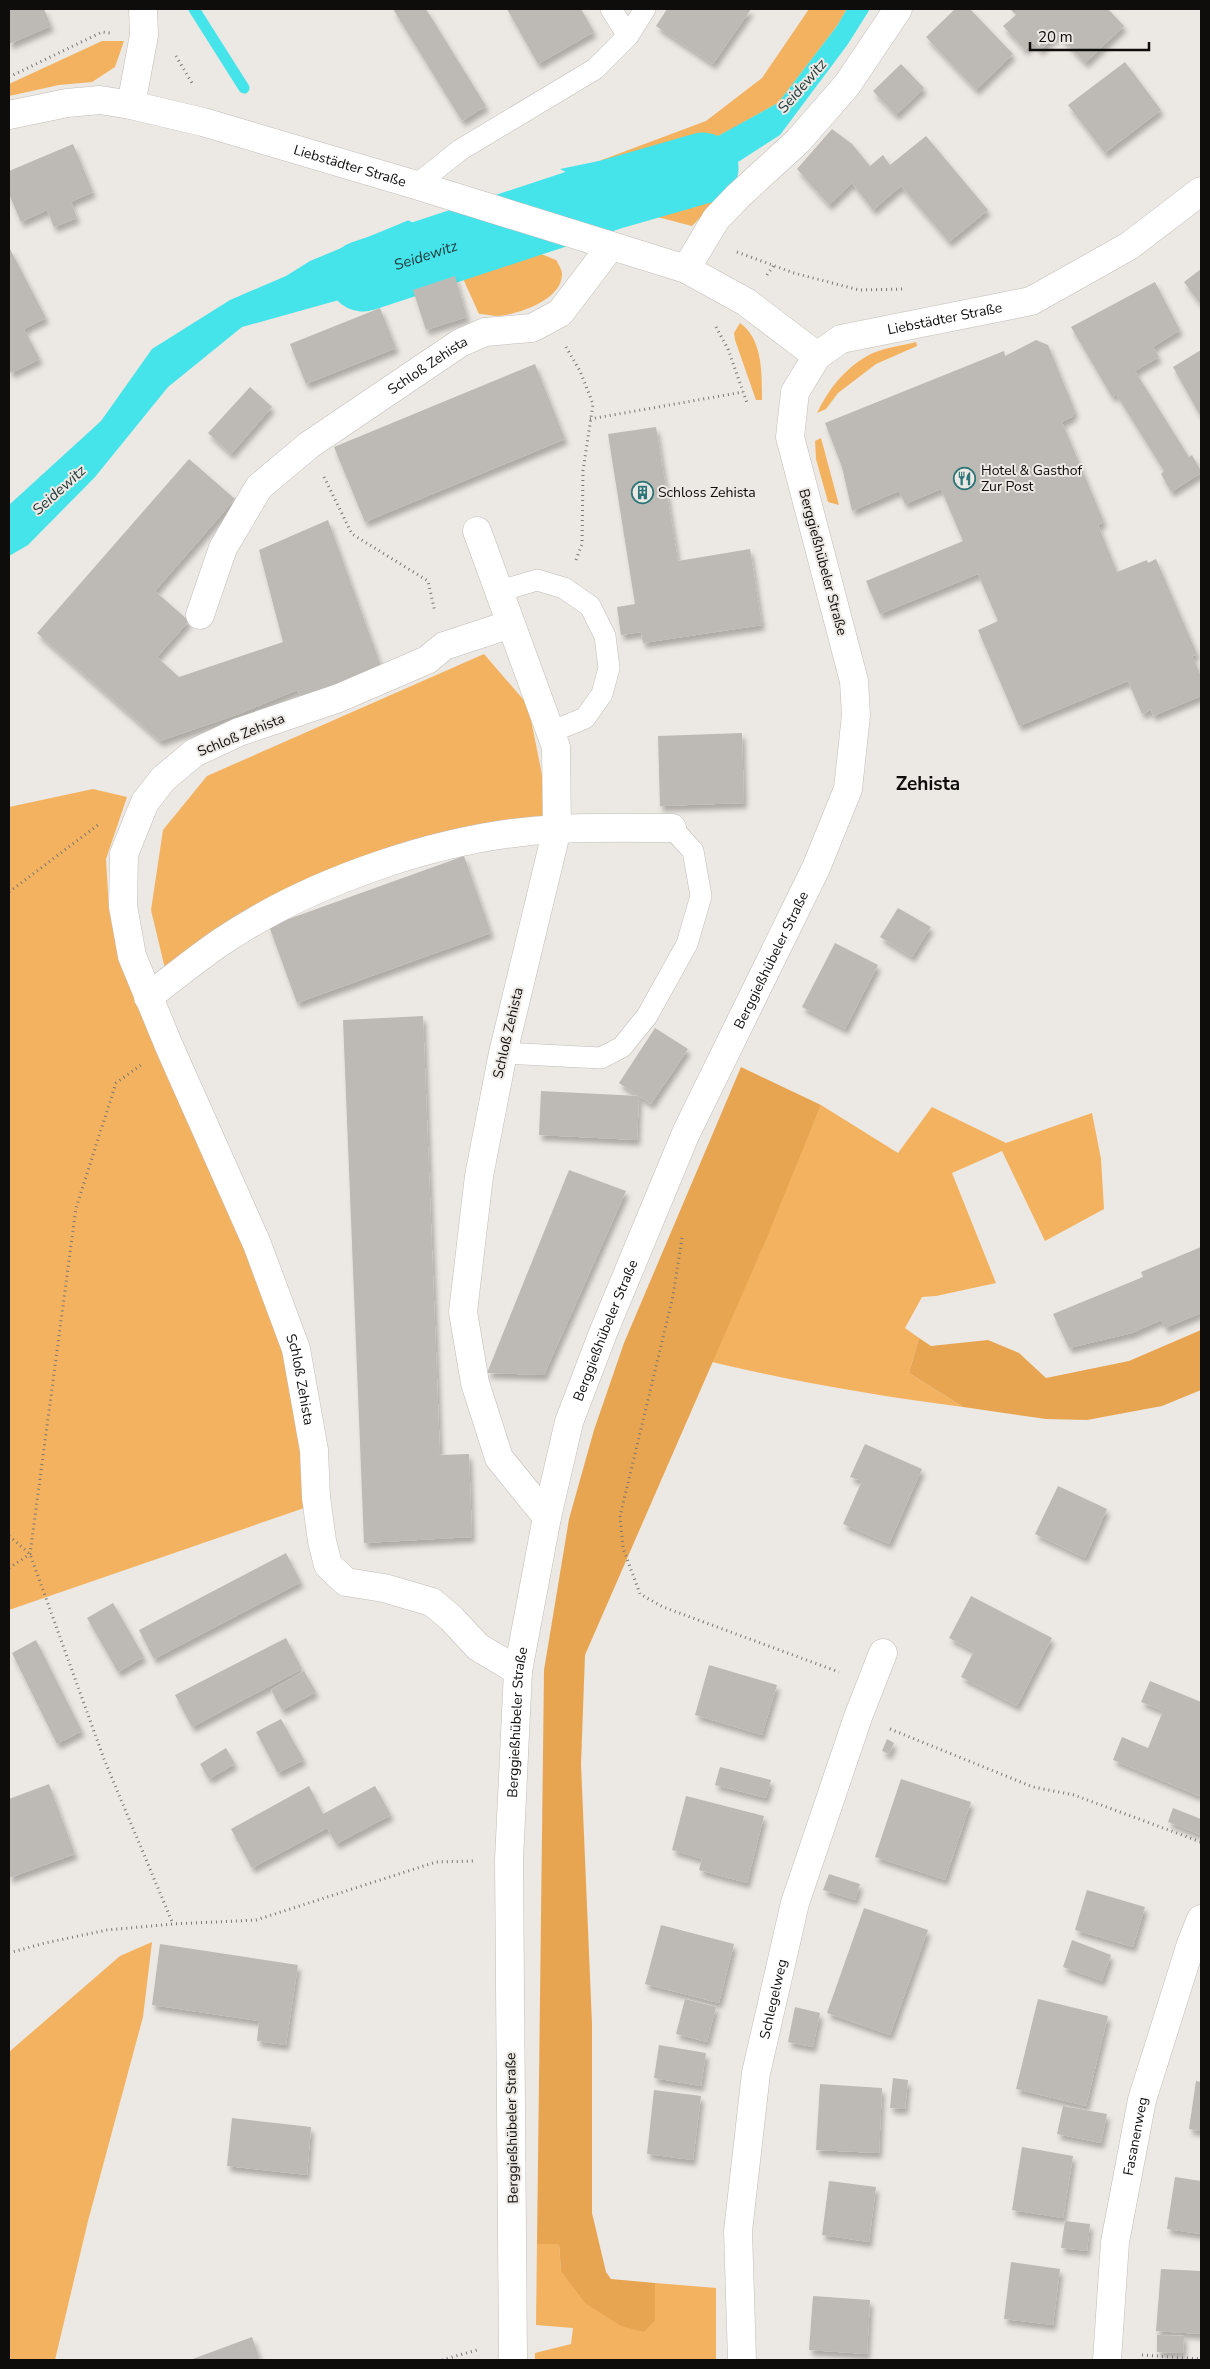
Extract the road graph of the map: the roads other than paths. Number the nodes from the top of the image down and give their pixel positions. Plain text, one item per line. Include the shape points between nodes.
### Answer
1 (611, 9) edge
2 (645, 9) edge
3 (898, 9) edge
4 (144, 22) edge
5 (628, 36) junction
6 (131, 105) junction
7 (9, 115) edge
8 (416, 185) junction
9 (1201, 191) edge
10 (611, 246) junction
11 (686, 269) junction
12 (817, 356) junction
13 (477, 531) dead end
14 (500, 591) junction
15 (200, 614) dead end
16 (511, 624) junction
17 (551, 732) junction
18 (672, 828) joint
19 (557, 829) junction
20 (148, 997) junction
21 (503, 1053) junction
22 (547, 1517) junction
23 (883, 1653) dead end
24 (518, 1671) junction
25 (1201, 1919) edge
26 (1107, 2356) edge
27 (513, 2360) edge
28 (742, 2360) edge

1 - 5 lane
2 - 5 lane
3 - 11 street via 847,85 798,141 716,219
4 - 6 street
5 - 8 lane via 594,70 460,150
6 - 7 street, Liebstädter Straße via 100,100
6 - 8 street, Liebstädter Straße via 203,122
8 - 10 street, Liebstädter Straße
9 - 12 street, Liebstädter Straße via 1129,246 1031,301 841,339
10 - 11 street, Liebstädter Straße
10 - 15 street, Schloß Zehista via 560,313 532,328 485,332 460,343 309,445 259,487 223,548
11 - 12 street, Liebstädter Straße via 746,302
12 - 22 street, Berggießhübeler Straße via 794,392 790,437 854,682 856,715 848,789 816,868 686,1133 603,1333 569,1422
13 - 14 street, Schloß Zehista
14 - 16 street, Schloß Zehista
14 - 17 lane via 536,580 564,588 590,606 606,636 609,668 602,694 585,718
16 - 17 street, Schloß Zehista
16 - 20 street, Schloß Zehista via 444,646 427,660 339,698 239,732 194,753 163,779 145,802 124,854 123,906 132,956
17 - 19 street, Schloß Zehista via 556,747
18 - 19 street
18 - 21 lane via 693,852 701,896 686,944 646,1016 622,1048 601,1058
19 - 20 street via 468,842 408,856 328,884 221,942
19 - 21 street, Schloß Zehista
20 - 24 street, Schloß Zehista via 257,1244 296,1349 314,1450 316,1497 328,1565 346,1582 384,1588 432,1602 452,1618 478,1647
21 - 22 street, Schloß Zehista via 479,1176 463,1312 475,1383 499,1458
22 - 24 street, Berggießhübeler Straße
23 - 28 street, Schlegelweg via 795,1903 756,2073 738,2231
24 - 27 street, Berggießhübeler Straße via 509,1860
25 - 26 street, Fasanenweg via 1142,2100 1115,2242

